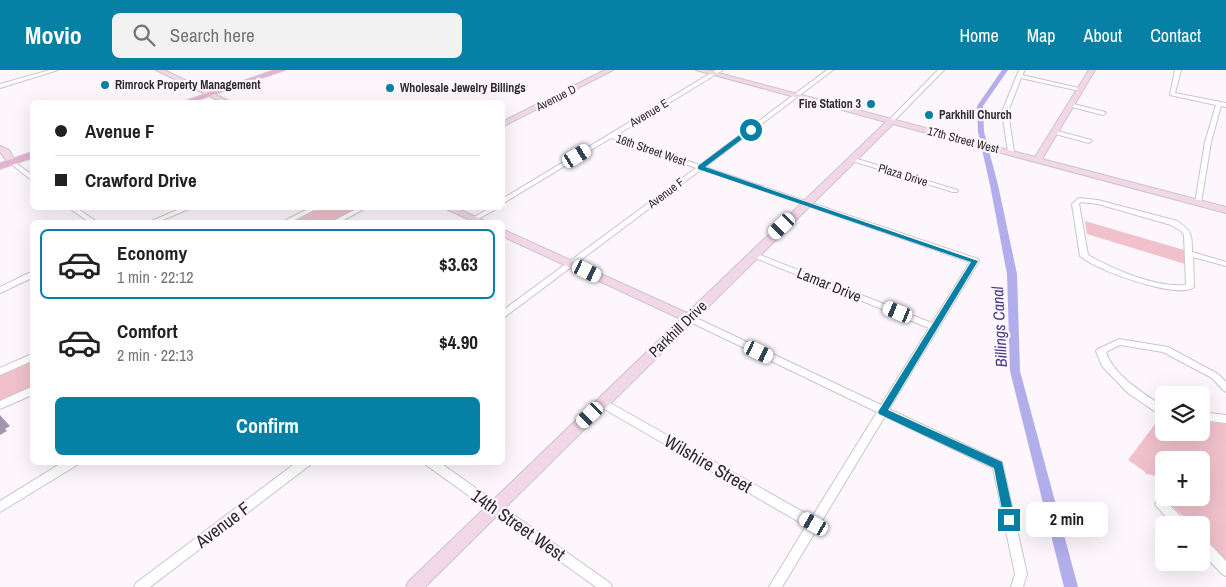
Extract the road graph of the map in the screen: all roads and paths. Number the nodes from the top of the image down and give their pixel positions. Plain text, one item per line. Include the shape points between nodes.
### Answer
1 (55, 70) edge
2 (160, 70) edge
3 (281, 70) edge
4 (610, 70) edge
5 (699, 70) edge
6 (830, 70) edge
7 (941, 70) edge
8 (1092, 70) edge
9 (1178, 70) edge
10 (716, 72) edge
11 (1021, 73) edge
12 (0, 79) edge
13 (8, 84) junction
14 (0, 86) edge
15 (1080, 89) junction
16 (210, 94) junction
17 (796, 96) junction
18 (192, 100) edge
19 (223, 100) edge
20 (1070, 105) junction
21 (1223, 105) edge
22 (1103, 113) dead end
23 (891, 121) junction
24 (505, 123) edge
25 (1054, 132) junction
26 (610, 136) junction
27 (1089, 141) dead end
28 (0, 148) edge
29 (1011, 152) junction
30 (30, 156) edge
31 (851, 159) junction
32 (1037, 160) junction
33 (12, 162) junction
34 (0, 166) edge
35 (700, 167) junction
36 (30, 176) edge
37 (955, 191) dead end
38 (505, 200) edge
39 (805, 203) junction
40 (1198, 203) junction
41 (76, 210) edge
42 (182, 210) edge
43 (310, 210) edge
44 (358, 210) edge
45 (453, 210) edge
46 (491, 210) edge
47 (1226, 210) edge
48 (90, 220) edge
49 (158, 220) edge
50 (290, 220) edge
51 (340, 220) edge
52 (473, 220) edge
53 (476, 220) edge
54 (505, 233) edge
55 (752, 255) junction
56 (1190, 256) junction
57 (573, 264) junction
58 (1226, 264) edge
59 (1226, 270) edge
60 (30, 277) edge
61 (0, 290) edge
62 (505, 314) edge
63 (689, 318) junction
64 (934, 327) junction
65 (30, 358) edge
66 (0, 372) edge
67 (1226, 388) edge
68 (30, 391) edge
69 (602, 403) junction
70 (0, 405) edge
71 (1155, 406) edge
72 (882, 412) junction
73 (1210, 417) edge
74 (1226, 419) edge
75 (68, 465) edge
76 (302, 465) edge
77 (434, 465) edge
78 (998, 465) joint
79 (1163, 506) edge
80 (0, 507) edge
81 (496, 508) junction
82 (1173, 516) edge
83 (814, 524) junction
84 (1210, 553) edge
85 (1226, 570) edge
86 (140, 587) edge
87 (414, 587) edge
88 (606, 587) edge
89 (776, 587) edge
90 (1017, 587) edge

1 - 13 street
2 - 16 street
3 - 16 main road
4 - 24 street, Avenue D
5 - 10 street, 17th Street West
6 - 17 street, Avenue F
7 - 23 street, Parkhill Drive
8 - 15 street
9 - 21 street via 1172,94
10 - 17 street, 17th Street West
10 - 26 street, Avenue E
11 - 15 street
11 - 29 street via 1005,112
12 - 13 street
13 - 14 street
15 - 20 street
16 - 18 main road
16 - 19 street
17 - 23 street, 17th Street West
17 - 35 street, Avenue F
20 - 22 street
20 - 25 street
21 - 40 street via 1208,142
23 - 29 street, 17th Street West
23 - 31 street, Parkhill Drive
25 - 27 street
25 - 32 street
26 - 35 street, 16th Street West
26 - 38 street, Avenue E
28 - 33 street
29 - 32 street, 17th Street West
30 - 33 main road
31 - 37 street, Plaza Drive
31 - 39 street, Parkhill Drive
32 - 40 street, 17th Street West
33 - 34 main road
33 - 36 street
35 - 39 street, 16th Street West
35 - 57 street, Avenue F
39 - 55 street, Parkhill Drive
39 - 64 street, 16th Street West via 975,261
40 - 47 street, 17th Street West
41 - 48 street
42 - 49 street
43 - 50 street
44 - 51 street
45 - 52 street
46 - 53 street
54 - 57 street
55 - 63 street, Parkhill Drive
55 - 64 street, Lamar Drive
56 - 56 street via 1190,287 1182,289 1168,288 1100,265 1084,256 1074,204 1079,200 1098,202 1184,228
56 - 58 street
56 - 59 street
57 - 62 street, Avenue F
57 - 63 street
60 - 61 street
63 - 69 street, Parkhill Drive
63 - 72 street
64 - 72 street
65 - 66 street
67 - 71 street via 1215,376 1165,349 1119,342 1101,351 1105,364 1131,390
68 - 70 street
69 - 81 street, Parkhill Drive
69 - 83 street, Wilshire Street
72 - 78 street
72 - 83 street
73 - 74 street
75 - 80 street
76 - 86 street, Avenue F
77 - 81 street, 14th Street West
78 - 90 street via 1021,574
79 - 82 street
81 - 87 street, Parkhill Drive
81 - 88 street, 14th Street West
83 - 89 street
84 - 85 street

